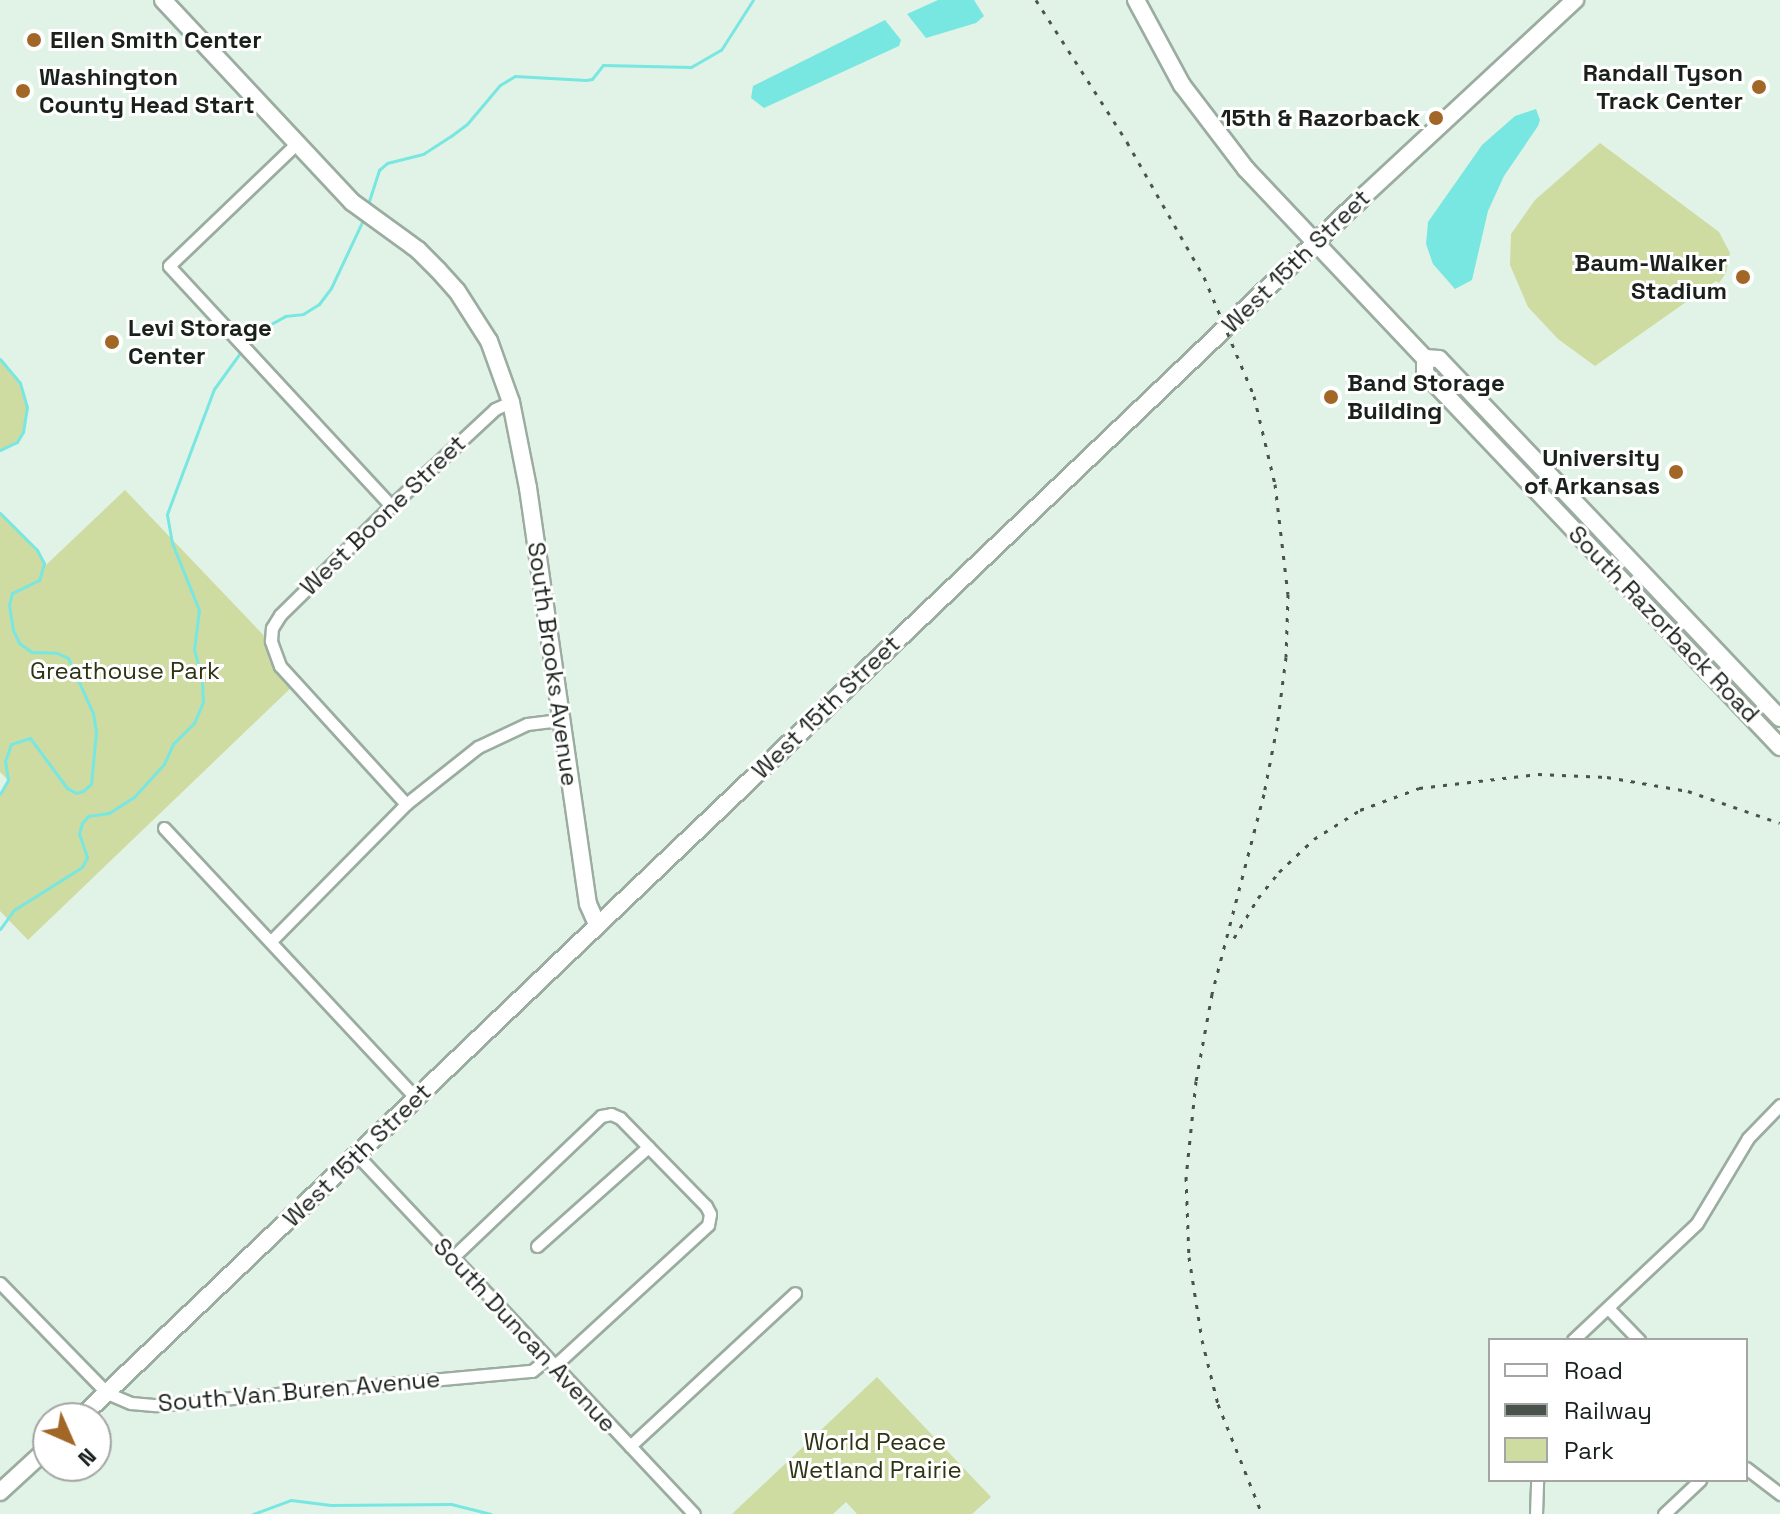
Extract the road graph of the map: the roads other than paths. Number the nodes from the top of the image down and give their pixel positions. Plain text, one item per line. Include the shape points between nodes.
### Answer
1 (163, 0) edge
2 (1136, 0) edge
3 (1575, 0) edge
4 (296, 144) junction
5 (1316, 242) junction
6 (1425, 358) junction
7 (511, 402) junction
8 (391, 506) junction
9 (1780, 718) edge
10 (560, 720) junction
11 (1780, 747) edge
12 (406, 804) junction
13 (164, 828) dead end
14 (597, 924) junction
15 (272, 940) junction
16 (416, 1098) junction
17 (1780, 1105) edge
18 (648, 1147) junction
19 (357, 1155) junction
20 (537, 1246) dead end
21 (452, 1258) junction
22 (0, 1283) edge
23 (795, 1293) dead end
24 (1608, 1308) junction
25 (1575, 1338) edge
26 (1637, 1338) edge
27 (550, 1362) junction
28 (107, 1393) junction
29 (97, 1402) edge
30 (630, 1446) junction
31 (32, 1463) edge
32 (1748, 1470) edge
33 (1537, 1482) edge
34 (1698, 1482) edge
35 (0, 1492) edge
36 (1780, 1494) edge
37 (694, 1514) edge
38 (1536, 1514) edge
39 (1664, 1514) edge

1 - 4 main road, South Brooks Avenue
2 - 5 main road, South Razorback Road via 1182,85 1224,144
3 - 5 main road, West 15th Street
4 - 7 main road, South Brooks Avenue via 352,202 418,250 457,291 489,341
4 - 8 street via 169,266
5 - 6 main road, South Razorback Road
5 - 14 main road, West 15th Street
6 - 9 main road, South Razorback Road via 1439,359
6 - 11 main road, South Razorback Road via 1425,373
7 - 8 street, West Boone Street via 495,409
7 - 10 main road, South Brooks Avenue
8 - 12 street, West Boone Street via 280,615 271,641 280,666
10 - 12 street via 502,733
10 - 14 main road, South Brooks Avenue via 588,904
12 - 15 street
13 - 15 street
14 - 16 main road, West 15th Street
15 - 16 street
16 - 19 main road, West 15th Street
17 - 24 street via 1755,1128 1697,1223
18 - 20 street
18 - 21 street via 620,1118 601,1116
18 - 27 street via 706,1206 708,1225
19 - 21 street, South Duncan Avenue
19 - 28 main road, West 15th Street
21 - 27 street, South Duncan Avenue
22 - 28 street, South Van Buren Avenue
23 - 30 street
24 - 25 street
24 - 26 street
27 - 28 street, South Van Buren Avenue via 532,1371 156,1405 131,1403
27 - 30 street, South Duncan Avenue
28 - 29 main road, West 15th Street
30 - 37 street, South Duncan Avenue
31 - 35 main road
32 - 36 street
33 - 38 street
34 - 39 street

